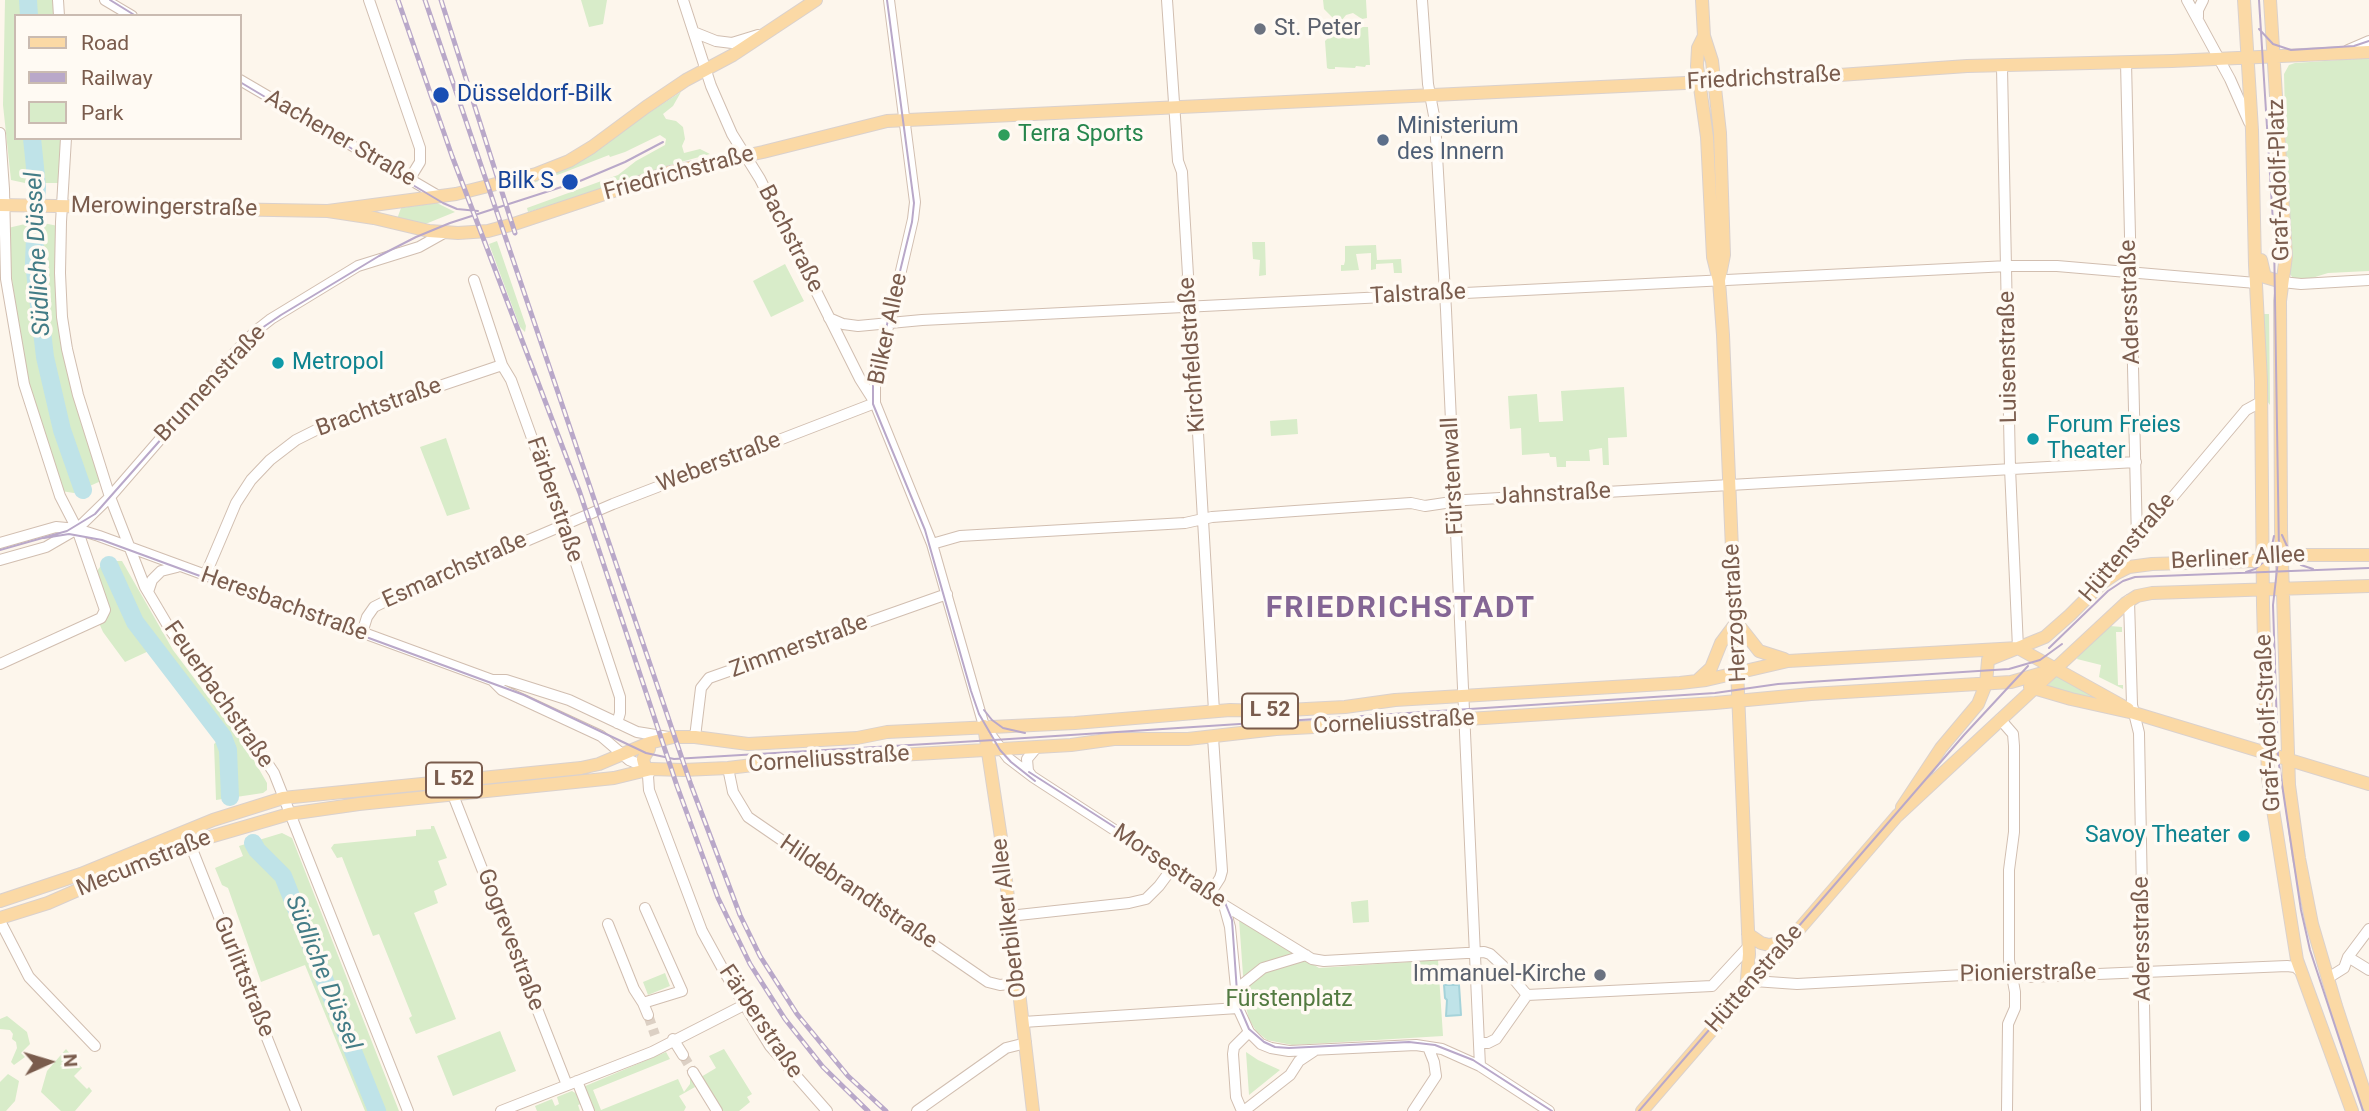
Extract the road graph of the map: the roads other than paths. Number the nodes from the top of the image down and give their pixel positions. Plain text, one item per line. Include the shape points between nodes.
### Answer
1 (105, 0) edge
2 (369, 0) edge
3 (683, 0) edge
4 (816, 0) edge
5 (889, 0) edge
6 (1167, 0) edge
7 (1422, 0) edge
8 (1702, 0) edge
9 (2188, 0) edge
10 (2203, 0) edge
11 (2244, 0) edge
12 (2270, 0) edge
13 (129, 14) edge
14 (2198, 20) junction
15 (771, 30) junction
16 (695, 33) junction
17 (1704, 36) junction
18 (2369, 41) edge
19 (2369, 52) edge
20 (2342, 53) junction
21 (2274, 56) junction
22 (2246, 57) junction
23 (2219, 58) junction
24 (2126, 62) junction
25 (2002, 67) junction
26 (706, 70) junction
27 (242, 81) edge
28 (1699, 82) junction
29 (1714, 82) junction
30 (1430, 95) junction
31 (1175, 107) junction
32 (904, 120) junction
33 (2252, 130) junction
34 (0, 133) edge
35 (66, 140) edge
36 (746, 155) junction
37 (2253, 176) junction
38 (409, 180) junction
39 (456, 194) joint
40 (441, 198) junction
41 (2, 205) edge
42 (62, 206) junction
43 (328, 211) junction
44 (444, 233) junction
45 (458, 233) joint
46 (2008, 265) junction
47 (2131, 274) junction
48 (474, 280) dead end
49 (2369, 280) edge
50 (1719, 281) junction
51 (2282, 282) junction
52 (2256, 283) junction
53 (1445, 293) junction
54 (2280, 301) junction
55 (1188, 307) junction
56 (830, 318) junction
57 (889, 322) junction
58 (502, 365) junction
59 (875, 403) junction
60 (2262, 407) junction
61 (2281, 432) junction
62 (2136, 462) junction
63 (2010, 468) junction
64 (1731, 486) junction
65 (110, 497) junction
66 (1455, 502) junction
67 (1203, 519) junction
68 (563, 524) junction
69 (76, 529) junction
70 (2137, 541) junction
71 (0, 543) edge
72 (932, 544) junction
73 (130, 548) junction
74 (2369, 555) edge
75 (2282, 558) junction
76 (0, 559) edge
77 (2264, 559) junction
78 (180, 567) junction
79 (205, 576) junction
80 (2110, 576) junction
81 (2369, 586) edge
82 (2264, 590) junction
83 (2283, 590) junction
84 (148, 592) junction
85 (947, 594) junction
86 (2129, 600) junction
87 (1736, 623) junction
88 (362, 633) junction
89 (2018, 648) junction
90 (1788, 661) junction
91 (0, 664) edge
92 (2054, 669) junction
93 (1739, 672) junction
94 (492, 680) junction
95 (1697, 681) junction
96 (2011, 682) junction
97 (1986, 684) junction
98 (2034, 688) junction
99 (1465, 696) junction
100 (1740, 701) junction
101 (1214, 706) junction
102 (2134, 713) junction
103 (1175, 716) junction
104 (1466, 719) junction
105 (2000, 719) junction
106 (617, 723) junction
107 (984, 726) junction
108 (668, 737) junction
109 (695, 737) junction
110 (1213, 737) junction
111 (1163, 739) junction
112 (649, 743) junction
113 (1037, 747) junction
114 (995, 750) junction
115 (622, 754) junction
116 (2267, 754) junction
117 (2287, 760) junction
118 (648, 768) junction
119 (728, 768) junction
120 (1033, 777) junction
121 (2369, 784) edge
122 (453, 794) junction
123 (283, 798) junction
124 (289, 814) junction
125 (1897, 816) junction
126 (190, 844) junction
127 (1173, 867) junction
128 (1211, 892) junction
129 (0, 901) edge
130 (1224, 905) junction
131 (645, 908) dead end
132 (1009, 916) junction
133 (0, 919) edge
134 (608, 924) dead end
135 (2369, 929) edge
136 (1748, 940) junction
137 (1788, 941) junction
138 (1475, 953) junction
139 (1306, 955) junction
140 (2348, 957) junction
141 (2145, 970) junction
142 (2369, 970) edge
143 (2301, 972) junction
144 (2011, 975) junction
145 (2328, 978) junction
146 (1017, 983) junction
147 (1750, 986) junction
148 (1527, 995) junction
149 (643, 1003) junction
150 (1236, 1003) junction
151 (744, 1005) junction
152 (648, 1015) tunnel mouth
153 (1023, 1022) junction
154 (1249, 1032) junction
155 (655, 1035) tunnel mouth
156 (673, 1039) junction
157 (1026, 1043) junction
158 (1479, 1043) junction
159 (96, 1046) dead end
160 (1428, 1047) junction
161 (660, 1048) junction
162 (1316, 1049) junction
163 (682, 1055) tunnel mouth
164 (1480, 1066) junction
165 (693, 1072) tunnel mouth
166 (572, 1083) junction
167 (2369, 1106) edge
168 (296, 1111) edge
169 (408, 1111) edge
170 (501, 1111) edge
171 (589, 1111) edge
172 (717, 1111) edge
173 (827, 1111) edge
174 (917, 1111) edge
175 (1033, 1111) edge
176 (1243, 1111) edge
177 (1413, 1111) edge
178 (1549, 1111) edge
179 (1642, 1111) edge
180 (2007, 1111) edge
181 (2146, 1111) edge
182 (2352, 1111) edge

1 - 13 street
2 - 38 street via 420,148 420,162
3 - 16 street, Bachstraße
4 - 15 main road, Friedrichstraße
5 - 32 street, Bilker Allee
6 - 31 street, Kirchfeldstraße
7 - 30 street, Fürstenwall
8 - 17 main road, Herzogstraße
9 - 14 street, Graf-Adolf-Platz
10 - 14 street
11 - 22 main road, Graf-Adolf-Platz
12 - 21 main road, Graf-Adolf-Platz
14 - 23 street, Graf-Adolf-Platz
15 - 16 street via 732,43
15 - 26 main road, Friedrichstraße
16 - 26 street, Bachstraße
17 - 28 main road, Herzogstraße via 1698,52
17 - 29 main road, Herzogstraße
18 - 20 street
19 - 20 main road, Friedrichstraße
20 - 21 main road, Friedrichstraße
21 - 22 main road, Friedrichstraße
21 - 51 main road, Graf-Adolf-Platz via 2286,256
22 - 23 main road, Friedrichstraße
22 - 33 main road, Graf-Adolf-Platz
23 - 24 main road, Friedrichstraße
23 - 33 street, Graf-Adolf-Platz
24 - 25 main road, Friedrichstraße
24 - 47 street, Adersstraße
25 - 29 main road, Friedrichstraße
25 - 46 street, Luisenstraße
26 - 36 street, Bachstraße via 732,134
26 - 39 main road, Friedrichstraße via 563,163
27 - 38 street, Aachener Straße
28 - 29 main road, Friedrichstraße
28 - 30 main road, Friedrichstraße
28 - 50 main road, Herzogstraße via 1706,123 1713,257
29 - 50 main road, Herzogstraße via 1724,224
30 - 31 main road, Friedrichstraße
30 - 53 street, Fürstenwall
31 - 32 main road, Friedrichstraße
31 - 55 street, Kirchfeldstraße
32 - 36 main road, Friedrichstraße
32 - 57 street, Bilker Allee via 915,214
33 - 37 main road, Graf-Adolf-Platz
34 - 41 street
35 - 42 street, Feuerbachstraße
36 - 45 main road, Friedrichstraße via 670,173 508,226
36 - 56 street, Bachstraße
37 - 51 main road, Graf-Adolf-Platz via 2263,274
37 - 52 main road, Graf-Adolf-Platz
38 - 40 street, Aachener Straße
39 - 40 main road, Merowingerstraße
40 - 43 main road, Merowingerstraße
41 - 42 main road, Merowingerstraße
41 - 69 street via 6,279 26,393 60,496
42 - 43 main road, Merowingerstraße
42 - 65 street, Feuerbachstraße via 60,273 67,349
43 - 44 main road, Merowingerstraße
44 - 45 main road, Merowingerstraße
44 - 65 street, Brunnenstraße via 419,247 358,266 257,330
46 - 47 street, Talstraße
46 - 50 street, Talstraße
46 - 63 street, Luisenstraße
47 - 52 street, Talstraße
47 - 62 street, Adersstraße
48 - 58 street, Färberstraße
49 - 51 street
50 - 53 street, Talstraße
50 - 64 main road, Herzogstraße
51 - 54 main road, Graf-Adolf-Straße
52 - 54 main road via 2270,289
52 - 60 main road, Graf-Adolf-Straße
53 - 55 street, Talstraße
53 - 66 street, Fürstenwall
54 - 61 main road, Graf-Adolf-Straße
55 - 57 street, Talstraße
55 - 67 street, Kirchfeldstraße
56 - 57 street, Talstraße via 853,326
56 - 59 street, Bachstraße
57 - 59 street, Bilker Allee
58 - 68 street, Färberstraße
58 - 79 street, Brachtstraße via 330,423 296,440 251,480 236,503
59 - 68 street, Weberstraße
59 - 72 street, Bilker Allee
60 - 61 main road
60 - 70 street, Hüttenstraße via 2257,404 2246,410
60 - 77 main road, Graf-Adolf-Straße
61 - 75 main road, Graf-Adolf-Straße
62 - 63 street, Jahnstraße
62 - 70 street, Adersstraße
63 - 64 street, Jahnstraße
63 - 89 street, Luisenstraße
64 - 66 street, Jahnstraße
64 - 87 main road, Herzogstraße
65 - 69 street, Brunnenstraße
65 - 73 street, Feuerbachstraße
66 - 67 street, Jahnstraße
66 - 99 street, Fürstenwall
67 - 72 street, Jahnstraße via 960,536
67 - 101 street, Kirchfeldstraße
68 - 88 street, Esmarchstraße via 374,607
68 - 106 street, Färberstraße via 620,698
69 - 71 street via 51,528
69 - 73 street, Heresbachstraße
69 - 76 street, Brunnenstraße via 46,547
69 - 91 street via 103,603 103,616
70 - 80 street, Hüttenstraße
72 - 85 street, Bilker Allee
73 - 78 street, Heresbachstraße
73 - 84 street, Feuerbachstraße
74 - 75 main road, Berliner Allee
75 - 77 main road, Berliner Allee
75 - 83 main road, Graf-Adolf-Straße
77 - 80 main road, Berliner Allee via 2143,565
77 - 82 main road, Graf-Adolf-Straße
78 - 79 street, Heresbachstraße
78 - 84 street via 161,571
79 - 88 street, Heresbachstraße
80 - 89 main road, Hüttenstraße via 2050,633
81 - 83 main road, Berliner Allee
82 - 83 main road, Berliner Allee
82 - 86 main road, Berliner Allee via 2152,593
82 - 116 main road, Graf-Adolf-Straße
83 - 117 main road, Graf-Adolf-Straße
84 - 123 street, Feuerbachstraße via 270,767
85 - 107 street, Bilker Allee
85 - 109 street, Zimmerstraße via 709,678 701,688
86 - 92 main road, Hüttenstraße
86 - 102 street, Adersstraße
87 - 90 main road via 1759,651
87 - 93 main road, Herzogstraße
87 - 95 main road via 1711,668
88 - 94 street, Heresbachstraße
89 - 90 main road, Corneliusstraße / L 52
89 - 92 main road, L 52
89 - 97 main road, Hüttenstraße via 1988,660
90 - 93 main road, Corneliusstraße / L 52
92 - 96 main road, Corneliusstraße / L 52
92 - 98 main road, Hüttenstraße
92 - 102 main road, L 52
93 - 95 main road, Corneliusstraße / L 52
93 - 100 main road, Herzogstraße
94 - 106 street, Heresbachstraße via 506,680 569,700
94 - 115 street, Heresbachstraße via 502,690 601,736
95 - 99 main road, Corneliusstraße / L 52
96 - 97 main road, Corneliusstraße / L 52
96 - 98 main road, L 52
97 - 100 main road, Corneliusstraße / L 52
97 - 125 main road, Hüttenstraße via 1978,704 1941,748
98 - 102 main road, L 52
98 - 105 main road, Hüttenstraße
99 - 101 main road, Corneliusstraße / L 52 via 1268,711
99 - 104 street, Fürstenwall
100 - 104 main road, Corneliusstraße / L 52
100 - 136 main road, Herzogstraße
101 - 103 main road, Corneliusstraße / L 52
102 - 116 main road, L 52
102 - 141 street, Adersstraße via 2139,733
103 - 107 main road, Corneliusstraße / L 52
103 - 111 main road via 1182,722 1182,730
104 - 110 main road, Corneliusstraße / L 52 via 1276,729
104 - 138 street, Fürstenwall
105 - 125 main road, Hüttenstraße
105 - 144 street via 2014,740
106 - 108 street, Heresbachstraße
107 - 109 main road, Corneliusstraße / L 52 via 748,744
107 - 114 main road, Oberbilker Allee
108 - 109 main road, Corneliusstraße / L 52
108 - 112 main road, L 52
110 - 111 main road, Corneliusstraße / L 52
110 - 128 street via 1222,872
111 - 113 main road, Corneliusstraße / L 52
112 - 115 main road, L 52
112 - 118 main road via 643,759
113 - 114 main road, Corneliusstraße / L 52
113 - 120 street via 1027,759
114 - 119 main road, Corneliusstraße / L 52
114 - 120 street, Morsestraße
114 - 132 main road, Oberbilker Allee
115 - 118 street, Heresbachstraße
115 - 123 main road, L 52 via 582,768
116 - 117 main road, L 52
116 - 143 main road, Graf-Adolf-Straße
117 - 121 main road, L 52
117 - 145 main road, Graf-Adolf-Straße via 2303,883
118 - 119 main road, Corneliusstraße / L 52
118 - 122 main road, L 52 via 614,778
118 - 151 street, Färberstraße via 649,790 681,880 702,931
119 - 146 street, Hildebrandtstraße via 733,792 748,817 988,982
120 - 127 street, Morsestraße
122 - 124 main road, L 52
122 - 166 street, Gogrevestraße via 550,1043
123 - 124 street, Feuerbachstraße
123 - 129 main road, Mecumstraße / L 52
124 - 126 main road, Mecumstraße / L 52
124 - 169 street, Feuerbachstraße
125 - 137 main road, Hüttenstraße
126 - 133 main road, Mecumstraße / L 52
126 - 168 street, Gurlittstraße
127 - 128 street, Morsestraße
127 - 132 street via 1146,899
128 - 130 street, Morsestraße
130 - 139 street, Morsestraße
130 - 150 street
131 - 149 street via 682,991
132 - 146 main road, Oberbilker Allee
133 - 159 street via 29,977
134 - 149 street
135 - 140 street
136 - 137 main road via 1765,944
136 - 147 main road, Herzogstraße
136 - 148 street via 1712,986
137 - 147 main road, Hüttenstraße
138 - 139 street via 1324,961
138 - 148 street via 1490,954
138 - 158 street
139 - 150 street via 1263,968 1243,984
140 - 142 street
140 - 145 street via 2344,968
141 - 143 street, Pionierstraße via 2287,966
141 - 144 street, Pionierstraße
141 - 181 street, Adersstraße
143 - 182 main road, Graf-Adolf-Straße
144 - 147 street, Pionierstraße
144 - 180 street via 2015,1008 2008,1024
145 - 167 main road, Graf-Adolf-Straße
146 - 153 main road, Oberbilker Allee
147 - 179 main road, Hüttenstraße
148 - 158 street via 1496,1039
149 - 152 street
150 - 153 street
150 - 154 street
151 - 156 street
151 - 173 street, Färberstraße via 770,1046
153 - 157 main road, Oberbilker Allee
154 - 162 street via 1271,1048
154 - 176 street via 1233,1054 1236,1097
155 - 161 street
156 - 161 street
156 - 163 street
157 - 174 street via 997,1054
157 - 175 main road, Oberbilker Allee
158 - 164 street
160 - 162 street
160 - 164 street
160 - 177 street via 1436,1076
161 - 166 street
162 - 176 street
164 - 178 street
165 - 172 street
166 - 170 street
166 - 171 street, Gogrevestraße

